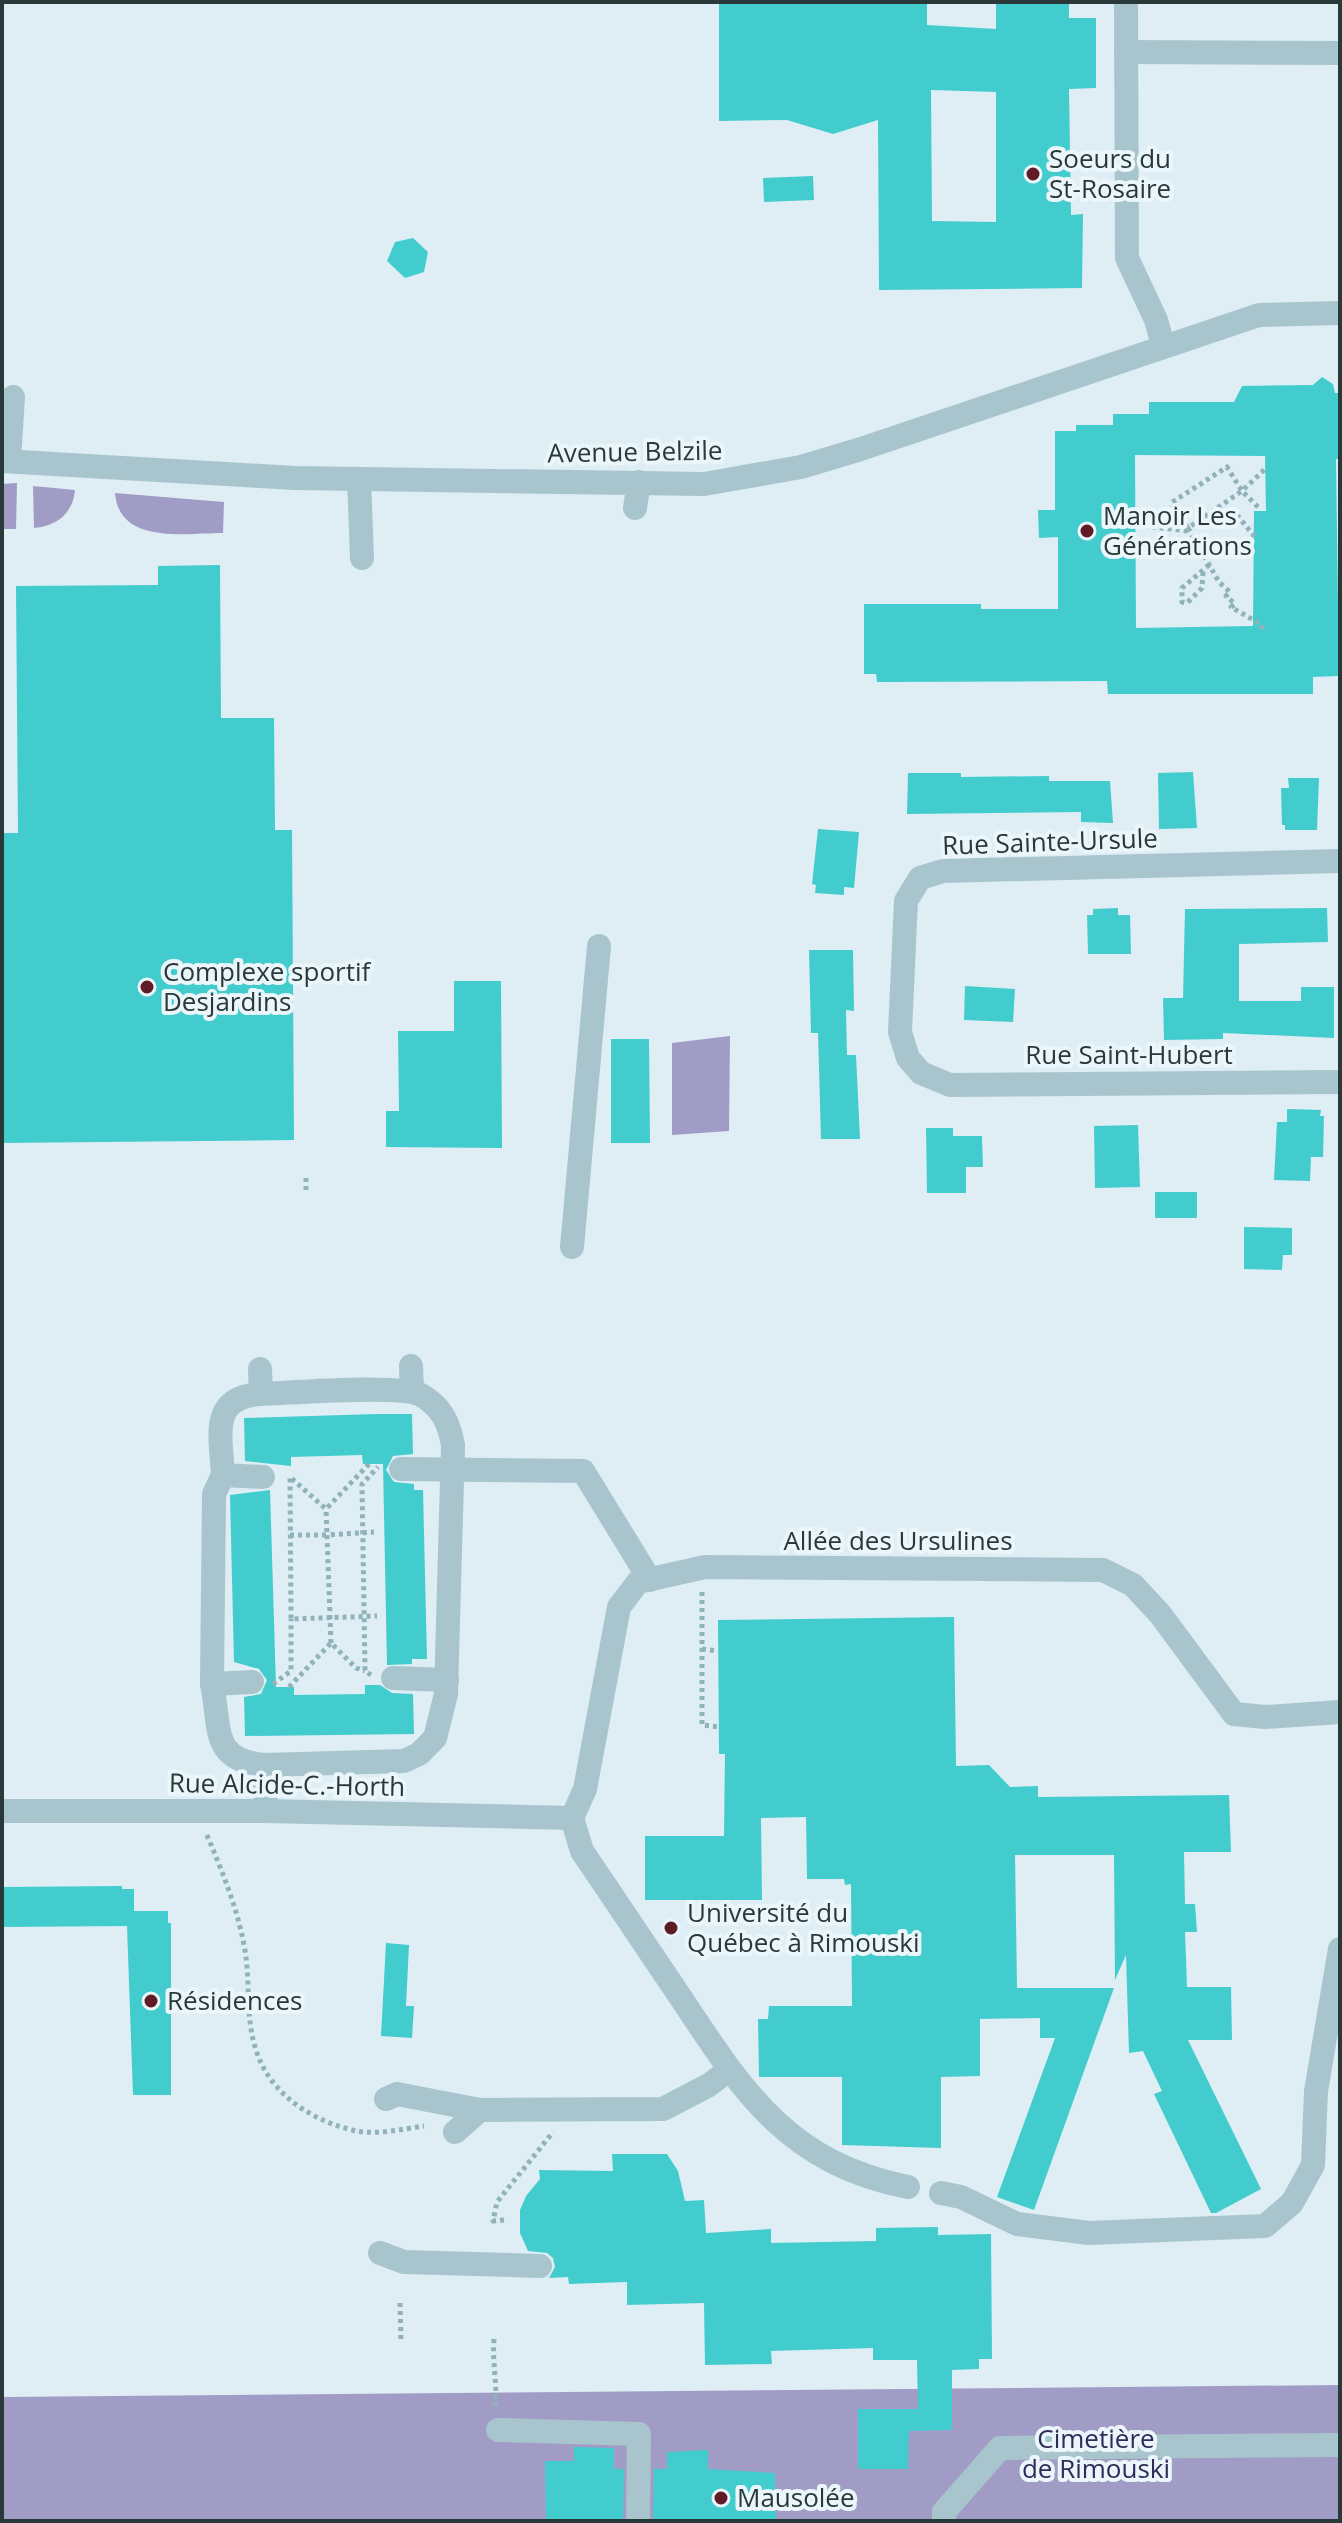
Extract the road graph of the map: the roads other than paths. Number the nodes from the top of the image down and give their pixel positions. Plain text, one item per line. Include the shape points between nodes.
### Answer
1 (1126, 2) edge
2 (1126, 52) junction
3 (1340, 53) edge
4 (1340, 313) edge
5 (1163, 345) junction
6 (13, 397) dead end
7 (5, 461) edge
8 (359, 479) junction
9 (639, 482) junction
10 (635, 508) dead end
11 (362, 558) dead end
12 (1340, 861) edge
13 (599, 946) dead end
14 (921, 1073) joint
15 (1340, 1082) edge
16 (572, 1247) dead end
17 (411, 1366) dead end
18 (260, 1369) dead end
19 (412, 1391) junction
20 (261, 1394) junction
21 (401, 1469) road end
22 (452, 1470) junction
23 (223, 1475) junction
24 (263, 1477) dead end
25 (650, 1580) junction
26 (393, 1678) road end
27 (447, 1680) junction
28 (252, 1682) road end
29 (212, 1684) junction
30 (1340, 1712) edge
31 (264, 1765) junction
32 (2, 1811) edge
33 (266, 1811) junction
34 (572, 1818) junction
35 (1340, 1953) edge
36 (729, 2070) junction
37 (386, 2099) dead end
38 (908, 2187) dead end
39 (941, 2193) dead end
40 (380, 2253) dead end
41 (540, 2266) dead end
42 (495, 2425) road end
43 (1340, 2445) edge
44 (638, 2521) edge
45 (944, 2521) edge

1 - 2 street
2 - 3 street
2 - 5 street via 1127,258
4 - 5 street, Avenue Belzile via 1259,315
5 - 9 street, Avenue Belzile via 801,467 704,484
6 - 7 street
7 - 8 street, Avenue Belzile
8 - 9 street, Avenue Belzile
8 - 11 street
9 - 10 street
12 - 14 street, Rue Sainte-Ursule via 943,871 920,878 906,901 900,1032 908,1058
13 - 16 street
14 - 15 street, Rue Saint-Hubert via 950,1085
17 - 19 street
18 - 20 street
19 - 20 street
19 - 22 street via 439,1408 449,1426
20 - 23 street via 240,1395 220,1420
21 - 22 street
22 - 25 street via 583,1471
22 - 27 street
23 - 24 street
23 - 29 street via 214,1494
25 - 30 street, Allée des Ursulines via 705,1567 1103,1570 1133,1585 1160,1614 1234,1714
25 - 34 street, Allée des Ursulines via 638,1582 619,1607 585,1789
26 - 27 street
27 - 31 street via 435,1738 404,1761
28 - 29 street
29 - 31 street via 229,1757
31 - 33 street
32 - 33 street, Rue Alcide-C.-Horth
33 - 34 street, Rue Alcide-C.-Horth
34 - 36 street via 582,1851
35 - 39 street via 1316,2091 1313,2165 1292,2203 1265,2226 1089,2233 1017,2224
36 - 37 street via 663,2109 561,2109 467,2121 397,2094
36 - 38 street via 756,2106 800,2143 838,2166
40 - 41 street via 404,2262
42 - 44 street via 639,2434
43 - 45 street via 1000,2448 944,2512

